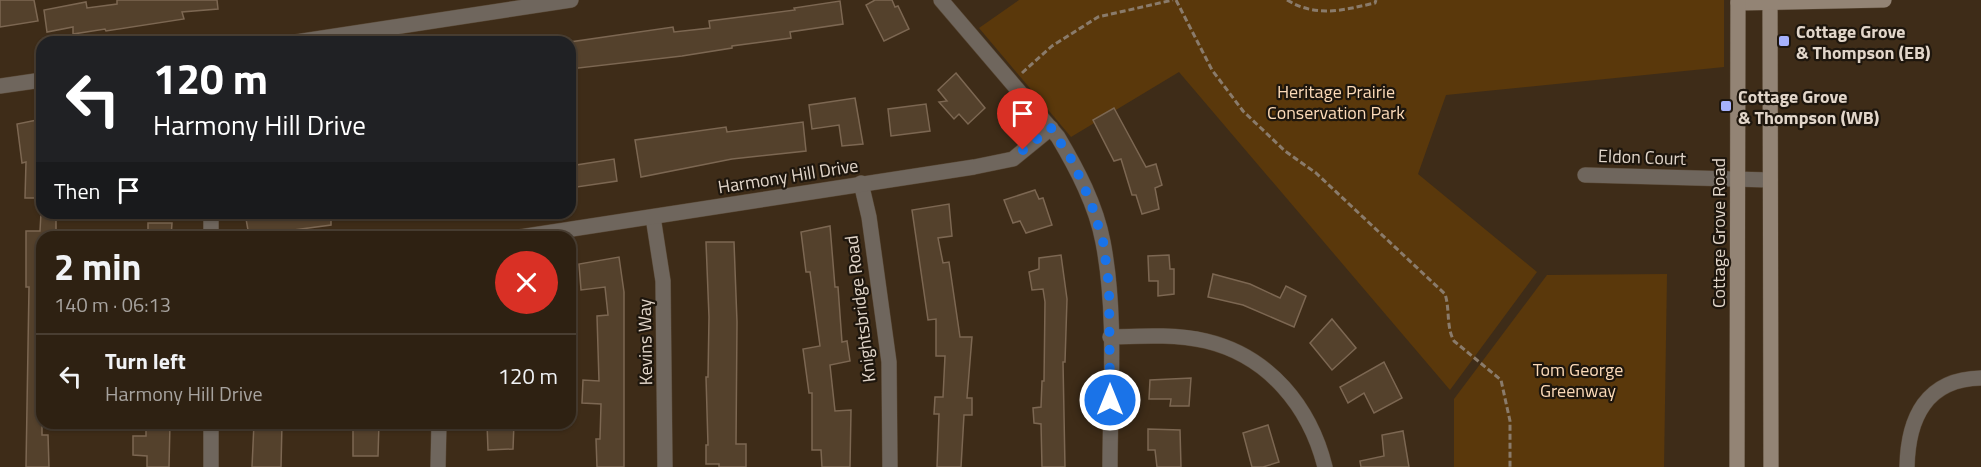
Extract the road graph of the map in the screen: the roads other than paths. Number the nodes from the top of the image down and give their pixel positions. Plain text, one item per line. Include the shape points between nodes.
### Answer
1 (572, 0) edge
2 (942, 0) edge
3 (1884, 0) edge
4 (1738, 1) edge
5 (1770, 1) edge
6 (335, 36) edge
7 (36, 81) edge
8 (0, 86) edge
9 (1051, 128) junction
10 (1585, 175) dead end
11 (1737, 180) junction
12 (1770, 180) junction
13 (861, 183) junction
14 (653, 217) junction
15 (560, 231) edge
16 (1110, 337) junction
17 (1981, 378) edge
18 (211, 429) edge
19 (439, 429) edge
20 (211, 467) edge
21 (438, 467) edge
22 (665, 467) edge
23 (890, 467) edge
24 (1110, 467) edge
25 (1325, 467) edge
26 (1737, 467) edge
27 (1771, 467) edge
28 (1907, 467) edge

1 - 6 street
2 - 9 street
3 - 5 main road
4 - 5 main road
4 - 11 main road, Cottage Grove Road
5 - 12 main road
7 - 8 street
9 - 13 street, Harmony Hill Drive via 1013,159
9 - 16 street via 1073,162 1103,241
10 - 11 street, Eldon Court
11 - 12 street, Eldon Court
11 - 26 main road, Cottage Grove Road
12 - 27 main road
13 - 14 street, Harmony Hill Drive
13 - 23 street, Knightsbridge Road via 890,362
14 - 15 street, Harmony Hill Drive
14 - 22 street, Kevins Way via 663,280
16 - 24 street
16 - 25 street via 1207,341 1257,362 1302,409 1319,442
17 - 28 street via 1957,380 1924,403 1907,444
18 - 20 street
19 - 21 street

